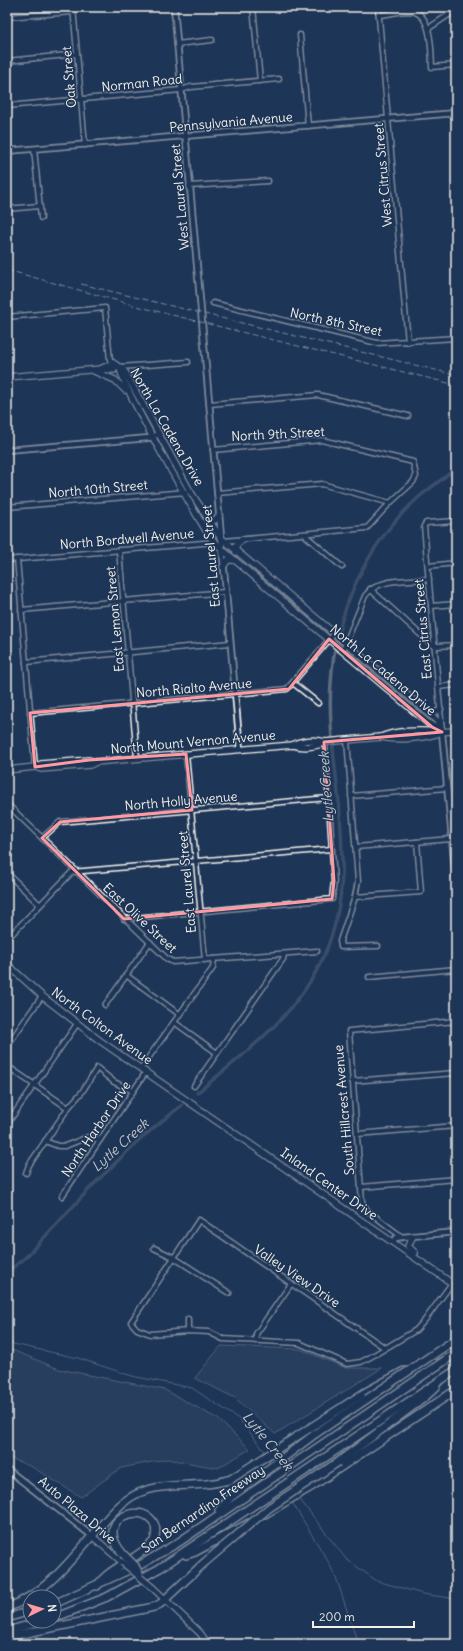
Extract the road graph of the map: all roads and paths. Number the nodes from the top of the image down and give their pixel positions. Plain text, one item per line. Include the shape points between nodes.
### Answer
1 (174, 7) edge
2 (253, 7) edge
3 (378, 7) edge
4 (73, 9) edge
5 (456, 10) edge
6 (379, 15) junction
7 (7, 17) edge
8 (429, 28) junction
9 (300, 35) dead end
10 (212, 40) dead end
11 (177, 44) junction
12 (77, 54) junction
13 (7, 61) edge
14 (456, 65) edge
15 (279, 79) dead end
16 (260, 81) junction
17 (181, 90) junction
18 (81, 100) junction
19 (7, 106) edge
20 (456, 113) edge
21 (388, 118) junction
22 (308, 126) junction
23 (186, 137) junction
24 (85, 145) junction
25 (34, 149) junction
26 (7, 151) edge
27 (268, 181) dead end
28 (190, 186) junction
29 (39, 206) junction
30 (7, 208) edge
31 (41, 218) dead end
32 (213, 303) dead end
33 (7, 317) edge
34 (456, 338) edge
35 (408, 342) junction
36 (110, 360) junction
37 (205, 361) joint
38 (188, 362) dead end
39 (120, 367) junction
40 (103, 368) junction
41 (90, 370) junction
42 (7, 377) edge
43 (133, 401) junction
44 (209, 404) junction
45 (408, 416) dead end
46 (156, 436) junction
47 (7, 450) edge
48 (213, 450) junction
49 (187, 492) junction
50 (217, 493) junction
51 (390, 503) junction
52 (7, 507) edge
53 (219, 516) junction
54 (456, 521) edge
55 (209, 522) junction
56 (304, 536) junction
57 (242, 540) junction
58 (220, 541) junction
59 (221, 549) junction
60 (119, 550) junction
61 (236, 552) junction
62 (17, 559) junction
63 (7, 560) edge
64 (234, 560) junction
65 (456, 563) edge
66 (428, 566) junction
67 (223, 567) junction
68 (342, 567) dead end
69 (429, 579) junction
70 (270, 580) junction
71 (265, 586) junction
72 (370, 589) junction
73 (226, 592) junction
74 (124, 601) junction
75 (456, 604) edge
76 (431, 606) junction
77 (21, 610) junction
78 (334, 634) junction
79 (330, 640) junction
80 (230, 643) junction
81 (345, 643) junction
82 (456, 645) edge
83 (435, 646) junction
84 (341, 649) junction
85 (128, 652) junction
86 (26, 662) junction
87 (293, 683) junction
88 (456, 685) edge
89 (438, 687) junction
90 (234, 694) junction
91 (408, 695) junction
92 (402, 701) junction
93 (133, 703) junction
94 (318, 703) dead end
95 (441, 709) junction
96 (30, 713) junction
97 (431, 715) junction
98 (456, 731) edge
99 (442, 732) junction
100 (347, 740) junction
101 (324, 742) junction
102 (240, 749) junction
103 (186, 754) junction
104 (137, 758) junction
105 (35, 767) junction
106 (7, 770) edge
107 (447, 788) junction
108 (351, 796) junction
109 (328, 798) junction
110 (7, 804) edge
111 (192, 810) junction
112 (42, 838) junction
113 (451, 839) junction
114 (417, 842) junction
115 (356, 847) junction
116 (331, 850) junction
117 (196, 862) junction
118 (76, 872) junction
119 (7, 873) edge
120 (456, 882) edge
121 (355, 897) junction
122 (40, 905) junction
123 (200, 912) junction
124 (124, 919) junction
125 (7, 939) edge
126 (150, 942) junction
127 (378, 946) dead end
128 (317, 951) dead end
129 (284, 954) junction
130 (214, 959) junction
131 (205, 960) junction
132 (8, 966) edge
133 (456, 969) edge
134 (126, 975) junction
135 (369, 977) dead end
136 (42, 996) junction
137 (105, 1005) dead end
138 (179, 1014) junction
139 (456, 1021) edge
140 (174, 1022) junction
141 (77, 1024) junction
142 (7, 1046) edge
143 (217, 1053) junction
144 (7, 1066) edge
145 (144, 1070) junction
146 (456, 1072) edge
147 (352, 1081) junction
148 (34, 1085) junction
149 (194, 1086) dead end
150 (133, 1091) junction
151 (188, 1101) joint
152 (68, 1108) junction
153 (7, 1124) edge
154 (456, 1126) edge
155 (356, 1134) junction
156 (100, 1140) junction
157 (45, 1141) junction
158 (26, 1174) dead end
159 (456, 1179) edge
160 (361, 1187) junction
161 (62, 1196) dead end
162 (456, 1232) edge
163 (413, 1236) junction
164 (402, 1237) junction
165 (392, 1242) junction
166 (154, 1248) dead end
167 (173, 1257) junction
168 (419, 1260) junction
169 (292, 1284) junction
170 (454, 1284) edge
171 (229, 1293) dead end
172 (188, 1319) dead end
173 (188, 1331) junction
174 (456, 1339) edge
175 (256, 1341) junction
176 (456, 1345) edge
177 (385, 1348) junction
178 (456, 1353) edge
179 (456, 1370) edge
180 (450, 1374) junction
181 (456, 1390) edge
182 (9, 1470) edge
183 (7, 1477) edge
184 (209, 1520) junction
185 (92, 1536) junction
186 (120, 1556) junction
187 (180, 1556) junction
188 (139, 1574) joint
189 (97, 1586) junction
190 (165, 1599) junction
191 (62, 1601) edge
192 (7, 1608) edge
193 (22, 1614) edge
194 (62, 1615) edge
195 (7, 1618) edge
196 (22, 1627) edge
197 (7, 1631) edge
198 (7, 1638) edge
199 (208, 1644) edge

1 - 11 street, West Laurel Street
2 - 16 street
3 - 6 street, West Citrus Street
4 - 7 street
4 - 12 street, Oak Street
5 - 8 street
6 - 8 street via 412,11 422,18
6 - 21 street, West Citrus Street
8 - 14 street via 432,67
9 - 22 street
10 - 11 street
11 - 17 street, West Laurel Street
12 - 13 street
12 - 18 street, Oak Street
15 - 16 street, Norman Road
16 - 17 street, Norman Road
17 - 18 street, Norman Road
17 - 23 street, West Laurel Street
18 - 19 street, Norman Road
18 - 24 street, Oak Street
20 - 21 street, Pennsylvania Avenue
21 - 22 street, Pennsylvania Avenue
21 - 35 street, West Citrus Street
22 - 23 street, Pennsylvania Avenue
23 - 24 street, Pennsylvania Avenue
23 - 28 street, West Laurel Street
24 - 25 street, Pennsylvania Avenue
25 - 26 street, Pennsylvania Avenue
25 - 29 street
27 - 28 street
28 - 37 street, West Laurel Street
29 - 30 street
29 - 31 street
32 - 35 street, North 8th Street via 378,343
33 - 36 street via 105,308
34 - 35 street, North 8th Street
36 - 39 street
36 - 40 street
37 - 44 street, East Laurel Street
38 - 39 street
39 - 40 main road, North La Cadena Drive via 116,370
39 - 43 main road, North La Cadena Drive via 120,374
39 - 46 main road, North La Cadena Drive
40 - 41 main road, North La Cadena Drive
41 - 42 main road, North La Cadena Drive
41 - 43 main road via 115,380
43 - 46 main road, North La Cadena Drive
44 - 45 street via 318,395
44 - 48 street, East Laurel Street
46 - 47 street
46 - 49 main road, North La Cadena Drive
48 - 50 street, East Laurel Street
48 - 51 street, North 9th Street via 322,440 413,462 416,476 413,482
49 - 52 street, North 10th Street
49 - 55 main road, North La Cadena Drive
49 - 58 main road, North La Cadena Drive
50 - 51 street via 322,484
50 - 53 street, East Laurel Street
51 - 56 street, North Bordwell Avenue via 367,528
53 - 55 main road
53 - 58 street, East Laurel Street
54 - 66 street, East Citrus Street via 425,524
55 - 58 main road, North La Cadena Drive
56 - 57 street, North Bordwell Avenue
56 - 68 street
57 - 58 street, North Bordwell Avenue
57 - 61 main road via 236,545
58 - 59 main road, North La Cadena Drive
58 - 60 street, North Bordwell Avenue
58 - 61 main road, North La Cadena Drive
59 - 64 main road, North La Cadena Drive
59 - 67 street, East Laurel Street
60 - 62 street, North Bordwell Avenue
60 - 74 street, East Lemon Street
61 - 70 main road, North La Cadena Drive
62 - 63 street, North Bordwell Avenue
62 - 77 street
64 - 67 main road via 228,560
64 - 71 main road, North La Cadena Drive
65 - 66 street
66 - 69 street, East Citrus Street
67 - 73 street, East Laurel Street
69 - 72 street via 387,582
69 - 76 street, East Citrus Street
70 - 71 main road
70 - 78 main road, North La Cadena Drive
71 - 79 main road, North La Cadena Drive
72 - 81 street
72 - 83 street
73 - 74 street
73 - 80 street, East Laurel Street
74 - 77 street
74 - 85 street, East Lemon Street
75 - 76 street
76 - 83 street, East Citrus Street
77 - 86 street
78 - 79 street, North Rialto Avenue
78 - 81 main road, North La Cadena Drive
79 - 84 main road, North La Cadena Drive
79 - 87 street, North Rialto Avenue
80 - 85 street
80 - 90 street, East Laurel Street
81 - 84 street
81 - 91 main road, North La Cadena Drive
82 - 83 street
83 - 89 street, East Citrus Street
84 - 92 main road, North La Cadena Drive
85 - 86 street
85 - 93 street, East Lemon Street
86 - 96 street
87 - 90 street, North Rialto Avenue via 287,689
87 - 94 street
88 - 89 street
89 - 95 street, East Citrus Street
90 - 93 street, North Rialto Avenue
90 - 102 street, East Laurel Street
91 - 92 main road
91 - 97 main road, North La Cadena Drive
92 - 99 main road, North La Cadena Drive via 432,727
93 - 96 street, North Rialto Avenue
93 - 104 street, East Lemon Street
95 - 97 street
95 - 99 street, East Citrus Street
96 - 105 street
97 - 99 main road, North La Cadena Drive via 437,720
98 - 99 main road, North Mount Vernon Avenue
99 - 100 main road, North Mount Vernon Avenue via 388,739 381,737
99 - 107 street
100 - 101 main road, North Mount Vernon Avenue
100 - 108 street
101 - 102 main road, North Mount Vernon Avenue via 319,740 298,742 293,745
101 - 109 street
102 - 103 main road, North Mount Vernon Avenue
103 - 104 main road, North Mount Vernon Avenue
103 - 111 street, East Laurel Street
104 - 105 main road, North Mount Vernon Avenue via 96,762 90,765 41,769
105 - 106 main road, North Mount Vernon Avenue
107 - 108 street
107 - 113 street
108 - 115 street
109 - 111 street, North Holly Avenue
109 - 116 street
110 - 112 street, East Olive Street
111 - 112 street, North Holly Avenue via 60,822
111 - 117 street, East Laurel Street
112 - 118 street, East Olive Street
113 - 114 street
113 - 120 street
114 - 115 street
114 - 121 street via 421,892
115 - 121 street via 358,881
116 - 117 street
116 - 123 street via 334,881 332,899
117 - 118 street
117 - 123 street, East Laurel Street
118 - 122 street via 72,872
118 - 124 street, East Olive Street
119 - 122 street
121 - 127 street via 340,941 341,947
122 - 125 street
123 - 124 street
123 - 131 street, East Laurel Street
124 - 126 street, East Olive Street
126 - 131 street, East Olive Street via 173,962
126 - 134 street
128 - 129 street, East Olive Street
129 - 130 street, East Olive Street
129 - 143 street
130 - 131 street, East Olive Street
130 - 138 street, North Harbor Drive via 213,968
132 - 136 main road, North Colton Avenue
133 - 135 street
134 - 137 street
134 - 138 street
136 - 141 main road, North Colton Avenue
136 - 142 street
138 - 140 street, North Harbor Drive
139 - 147 street, South Hillcrest Avenue via 349,1032
140 - 143 street
140 - 145 street, North Harbor Drive
141 - 145 main road, North Colton Avenue
141 - 148 street
143 - 149 street
144 - 148 street
145 - 150 street, North Harbor Drive
145 - 151 main road, North Colton Avenue
146 - 147 street
147 - 155 street, South Hillcrest Avenue
148 - 152 street
148 - 153 street
150 - 152 street via 114,1082 97,1068
150 - 156 street, North Harbor Drive
151 - 165 main road, Inland Center Drive
152 - 157 street
154 - 155 street
155 - 160 street, South Hillcrest Avenue
156 - 157 street via 88,1137 65,1146
156 - 161 street, North Harbor Drive
157 - 158 street
159 - 160 street
160 - 164 street, South Hillcrest Avenue via 363,1207
162 - 163 street
163 - 164 street
163 - 168 main road via 408,1246 417,1254
164 - 165 street
165 - 168 main road, Inland Center Drive
166 - 167 street
167 - 169 street, Valley View Drive via 199,1220
167 - 171 street
167 - 173 street via 132,1322 137,1329 150,1334
168 - 170 main road, Inland Center Drive
169 - 175 street via 256,1334
169 - 177 street, Valley View Drive
170 - 177 street via 416,1330
172 - 173 street
173 - 175 street via 209,1332 223,1339
174 - 184 highway, bridge via 367,1399 231,1497
175 - 177 street via 299,1343 346,1364 361,1362
176 - 185 highway via 364,1393 241,1474 219,1483 164,1486 137,1493 116,1508
178 - 184 highway, San Bernardino Freeway
179 - 180 highway, San Bernardino Freeway
180 - 187 highway, San Bernardino Freeway
180 - 190 highway, bridge via 424,1398 338,1462 269,1508
181 - 187 highway via 283,1504 195,1552
182 - 183 street
182 - 185 street, Auto Plaza Drive
184 - 189 highway, San Bernardino Freeway via 142,1564
185 - 186 main road, Auto Plaza Drive
185 - 192 highway via 53,1580 31,1596
186 - 188 highway, bridge via 135,1566
186 - 189 highway via 114,1541 114,1527 118,1520 128,1514 143,1514 156,1528 154,1542 142,1553 103,1577
187 - 194 highway, San Bernardino Freeway via 124,1589
188 - 190 main road, bridge
189 - 191 highway, San Bernardino Freeway
190 - 198 highway via 158,1605 136,1612
190 - 199 main road
193 - 195 highway
196 - 197 highway

